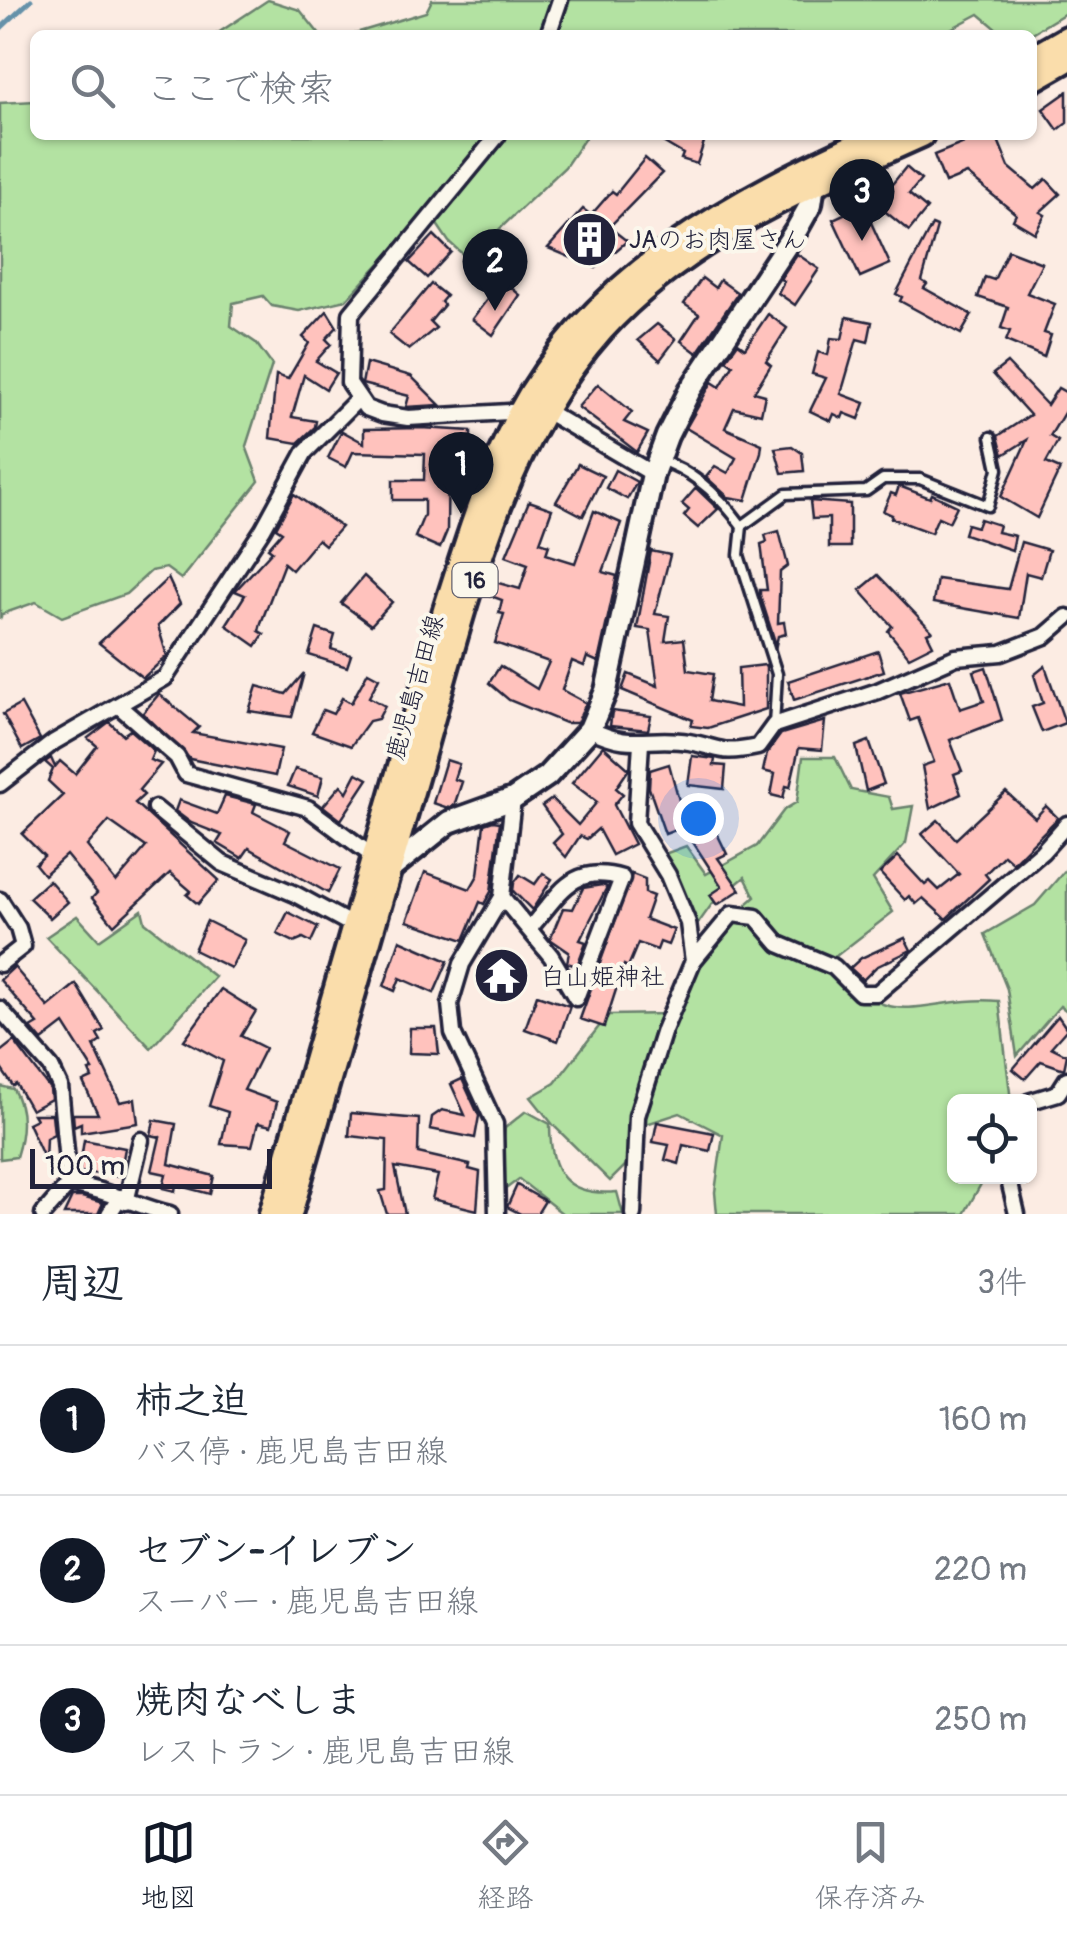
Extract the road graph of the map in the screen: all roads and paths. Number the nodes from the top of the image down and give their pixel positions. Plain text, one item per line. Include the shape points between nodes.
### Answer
1 (560, 0) edge
2 (550, 30) edge
3 (1067, 38) edge
4 (1037, 55) edge
5 (1067, 60) edge
6 (1037, 77) edge
7 (494, 140) edge
8 (867, 140) edge
9 (911, 140) edge
10 (814, 184) junction
11 (357, 400) junction
12 (532, 411) junction
13 (991, 436) dead end
14 (656, 467) junction
15 (742, 526) junction
16 (1067, 618) edge
17 (120, 707) junction
18 (774, 725) junction
19 (590, 729) junction
20 (641, 743) junction
21 (0, 784) edge
22 (514, 799) junction
23 (155, 808) dead end
24 (1067, 824) edge
25 (381, 864) junction
26 (502, 897) junction
27 (0, 900) edge
28 (354, 926) junction
29 (530, 928) junction
30 (693, 961) junction
31 (0, 964) edge
32 (0, 1009) edge
33 (1067, 1079) edge
34 (1037, 1099) edge
35 (141, 1140) dead end
36 (68, 1184) junction
37 (1010, 1184) edge
38 (123, 1199) junction
39 (43, 1214) edge
40 (110, 1214) edge
41 (166, 1214) edge
42 (271, 1214) edge
43 (290, 1214) edge
44 (497, 1214) edge
45 (632, 1214) edge
46 (1018, 1214) edge

1 - 2 street
3 - 4 main road
5 - 6 main road
7 - 11 street via 351,314 346,362
8 - 12 main road, 鹿児島吉田線 / 16 via 765,188 665,251 590,317
9 - 10 main road, 鹿児島吉田線 / 16
10 - 12 main road, 鹿児島吉田線 / 16 via 730,228 638,294
10 - 14 street via 811,204 690,390
11 - 12 street via 408,418
11 - 17 street via 306,452 178,664
12 - 14 street
12 - 25 main road, 鹿児島吉田線 / 16
13 - 15 lane via 998,469 988,506 920,480 883,479 866,491 786,494
14 - 15 lane via 682,467
14 - 19 street via 606,692
15 - 18 lane via 739,555 777,674
16 - 18 street via 1045,636 1000,653 956,657
17 - 21 street via 54,742
17 - 25 street via 178,757 186,774 308,808
18 - 20 street via 758,747 731,753 690,742
19 - 20 street via 616,742
19 - 22 street via 547,776
20 - 30 street via 636,823 688,924
22 - 25 street via 449,822
22 - 26 street
23 - 28 street via 222,863
24 - 30 street via 877,994 860,993 834,967 784,946 747,916 732,914
25 - 28 main road, 鹿児島吉田線 / 16
25 - 43 main road, 鹿児島吉田線 / 16
26 - 29 street
26 - 44 street via 462,964 450,1004 453,1033 494,1124
27 - 31 street via 22,946
28 - 42 main road, 鹿児島吉田線 / 16
29 - 29 street via 576,998 622,878 600,871 580,876
30 - 45 street via 637,1116
32 - 36 street via 60,1086
33 - 34 street via 1058,1093
35 - 38 street
36 - 38 street via 107,1189
36 - 39 street
37 - 46 street
38 - 40 street
38 - 41 street

